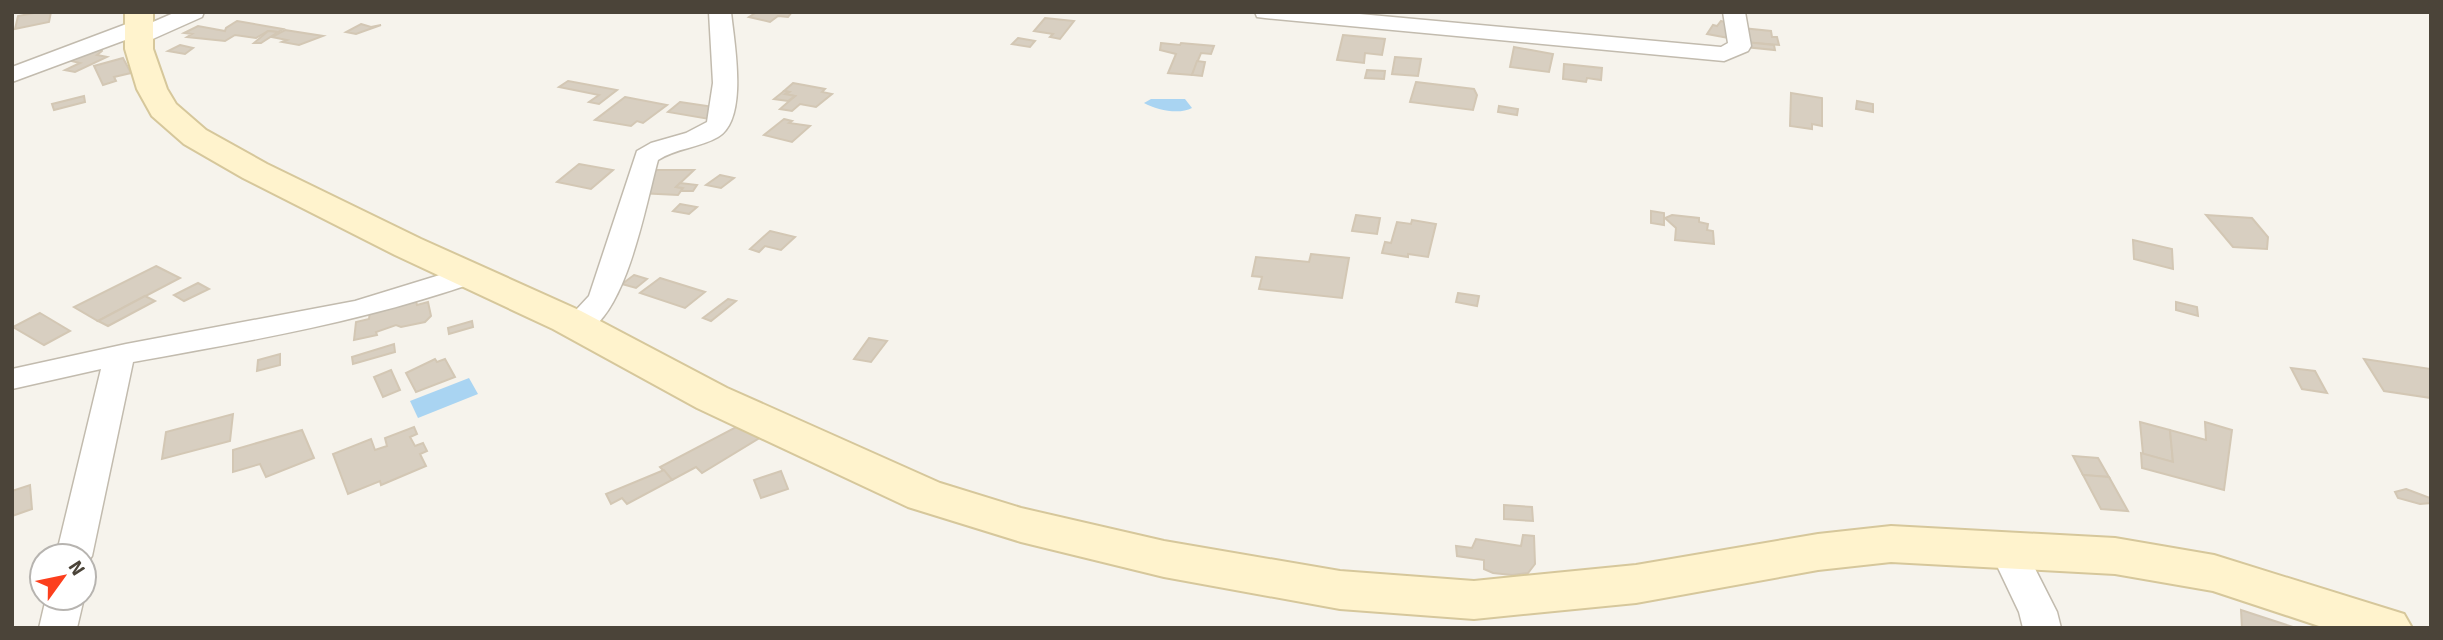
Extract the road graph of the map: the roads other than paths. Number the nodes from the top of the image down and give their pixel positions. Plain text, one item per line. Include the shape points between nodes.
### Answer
1 (194, 12) edge
2 (720, 12) edge
3 (1265, 12) edge
4 (1734, 12) edge
5 (138, 26) edge
6 (12, 75) edge
7 (469, 275) junction
8 (577, 325) junction
9 (119, 356) junction
10 (12, 379) edge
11 (77, 542) edge
12 (2007, 549) junction
13 (2042, 628) edge
14 (2387, 628) edge

1 - 5 street
2 - 8 street via 725,78 719,122 712,131 646,156 602,299
3 - 4 street via 1724,54 1740,46
5 - 6 street
5 - 7 main road via 139,49 152,89 163,108 195,138
7 - 8 main road
7 - 9 street via 407,297
8 - 12 main road via 712,398 925,495 1021,525 1164,559 1340,590 1474,600 1636,583 1891,544
9 - 10 street
9 - 11 street
12 - 13 street
12 - 14 main road via 2115,556 2214,573

